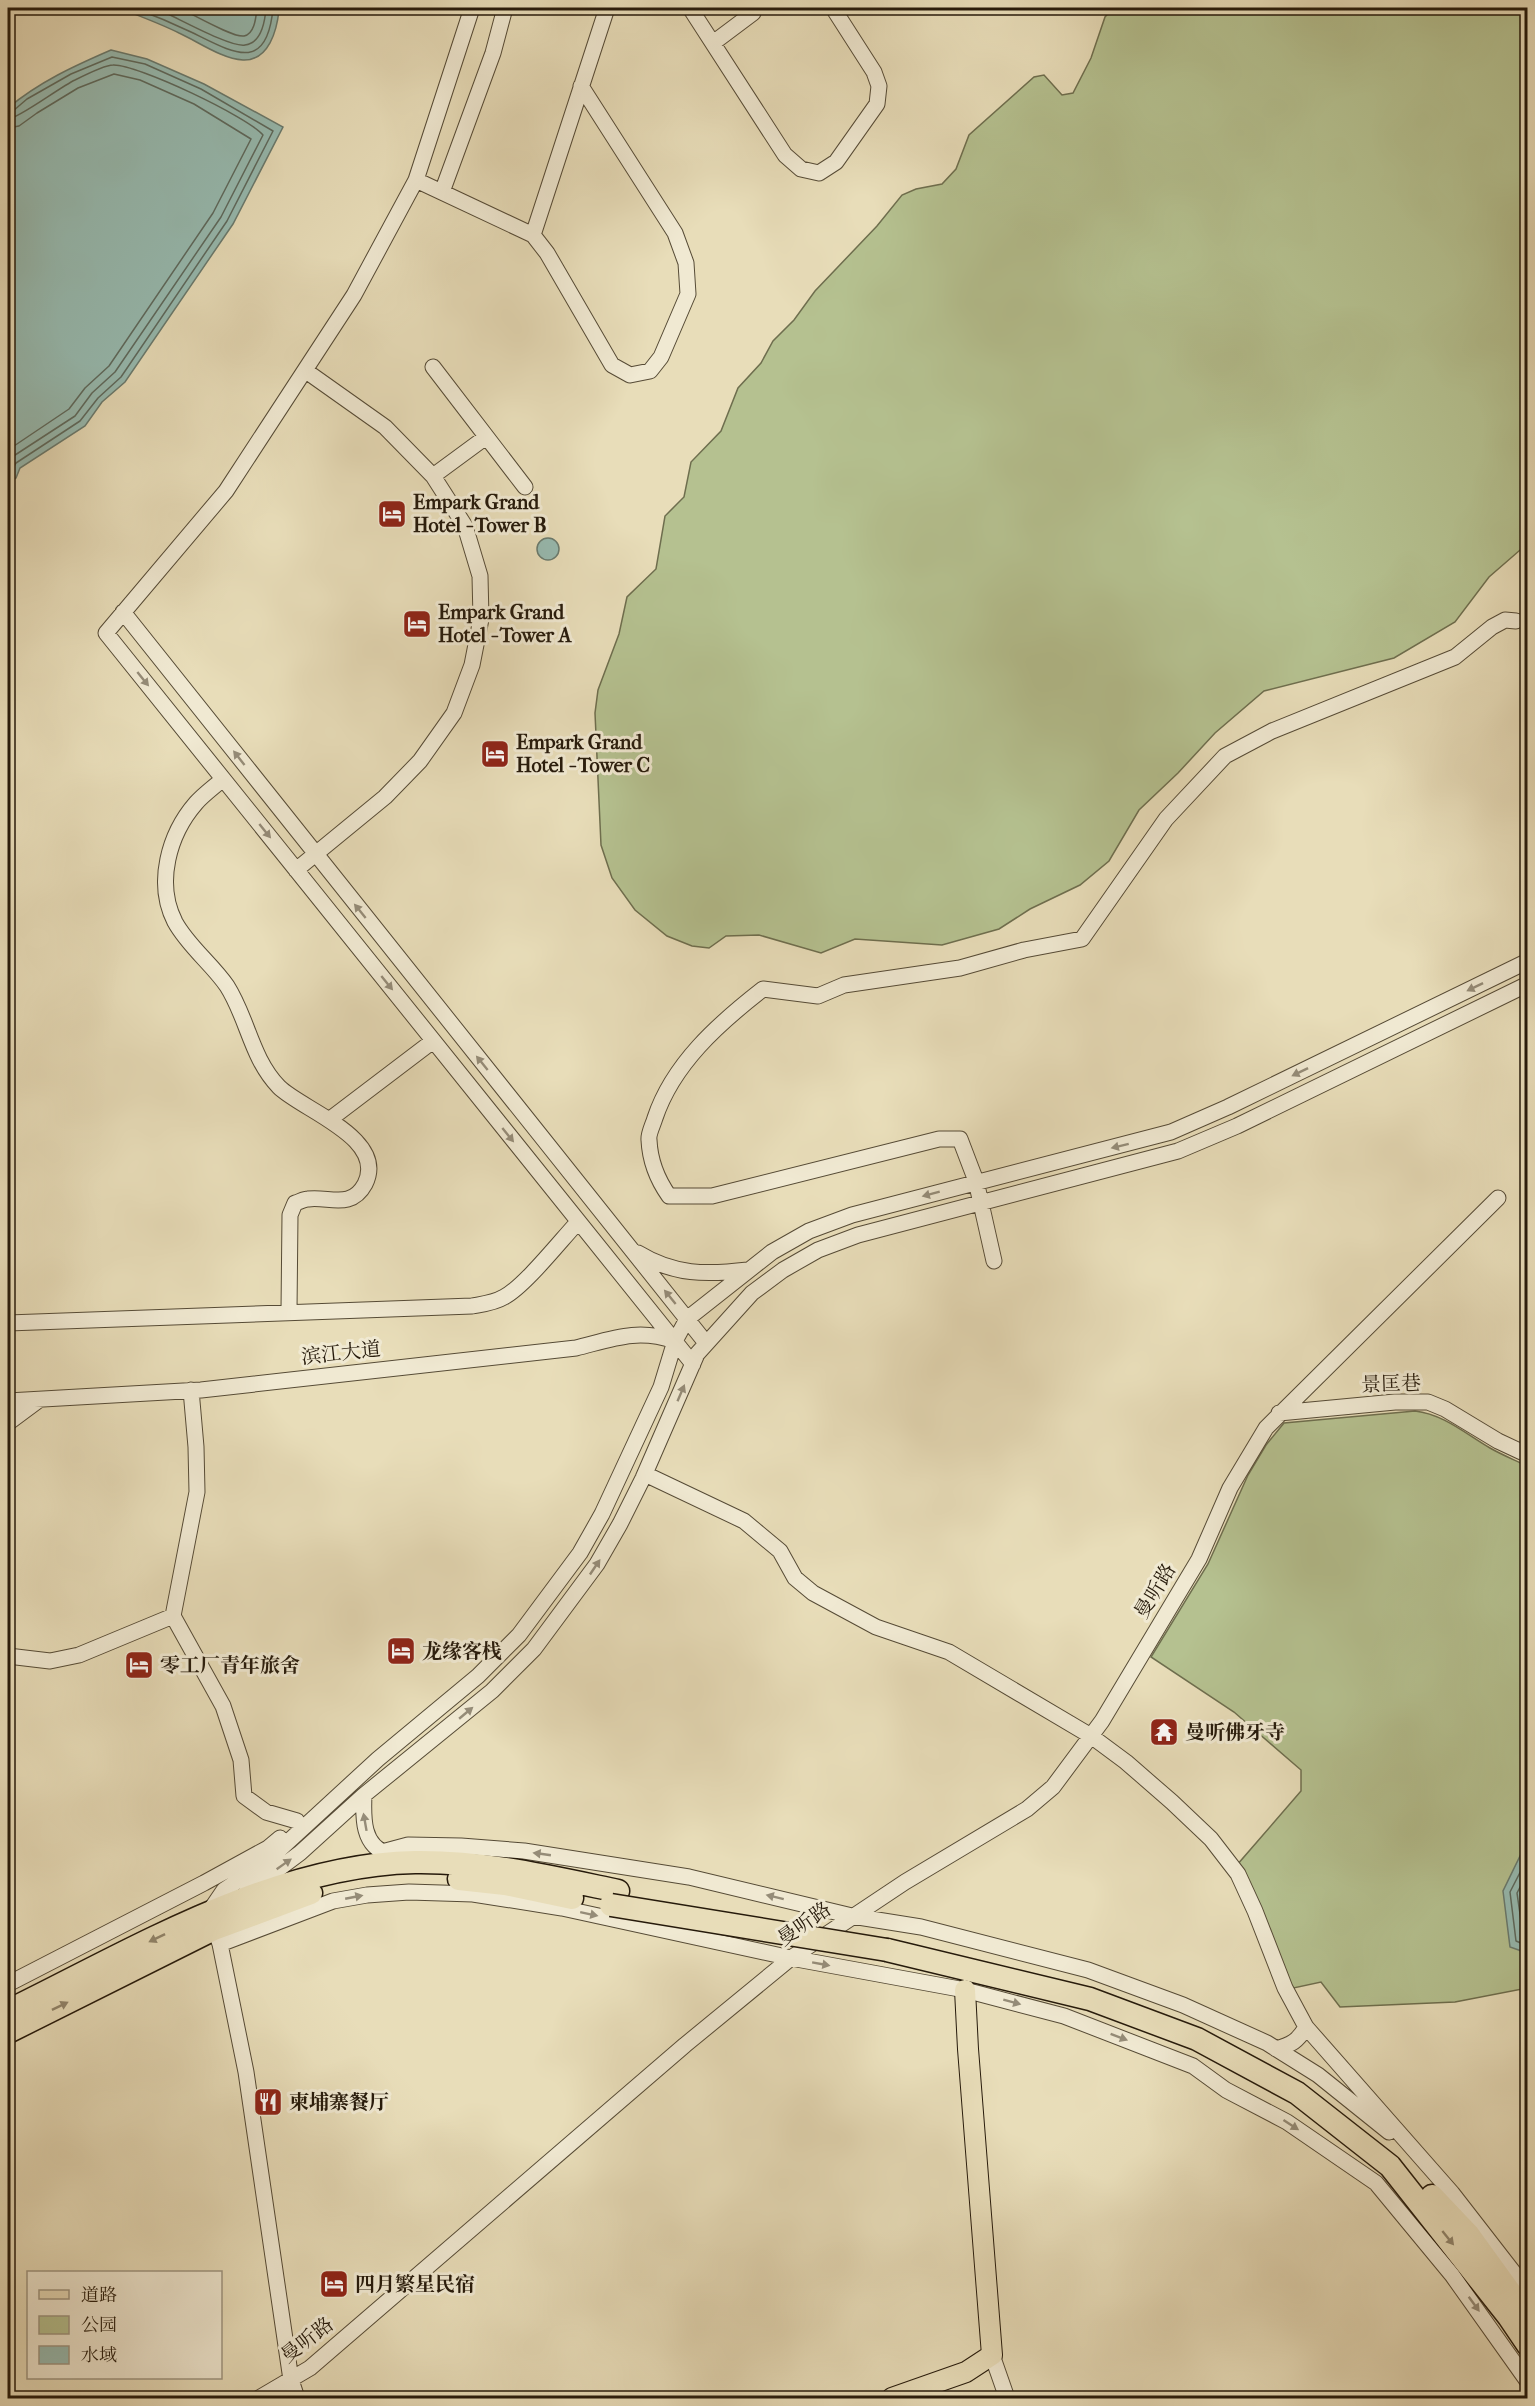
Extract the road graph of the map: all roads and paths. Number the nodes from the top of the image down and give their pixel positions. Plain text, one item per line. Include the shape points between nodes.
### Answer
1 (471, 8) edge
2 (505, 8) edge
3 (607, 8) edge
4 (690, 8) edge
5 (755, 8) edge
6 (833, 8) edge
7 (713, 43) junction
8 (581, 86) junction
9 (416, 180) junction
10 (442, 192) junction
11 (533, 235) junction
12 (433, 367) dead end
13 (306, 371) junction
14 (486, 436) junction
15 (433, 476) junction
16 (525, 487) dead end
17 (123, 612) junction
18 (1516, 621) dead end
19 (223, 779) junction
20 (315, 855) junction
21 (296, 870) junction
22 (1527, 961) edge
23 (1527, 984) edge
24 (433, 1041) junction
25 (329, 1120) junction
26 (976, 1181) junction
27 (1498, 1198) dead end
28 (981, 1202) junction
29 (578, 1222) junction
30 (630, 1249) junction
31 (994, 1261) dead end
32 (748, 1270) junction
33 (289, 1311) junction
34 (687, 1319) junction
35 (8, 1323) edge
36 (675, 1341) junction
37 (706, 1343) junction
38 (693, 1364) junction
39 (191, 1390) junction
40 (40, 1399) junction
41 (8, 1401) edge
42 (1279, 1413) junction
43 (8, 1423) edge
44 (1527, 1455) edge
45 (645, 1474) junction
46 (173, 1616) junction
47 (8, 1656) edge
48 (431, 1715) junction
49 (444, 1731) junction
50 (1091, 1736) junction
51 (378, 1759) junction
52 (364, 1795) junction
53 (297, 1821) junction
54 (382, 1852) junction
55 (415, 1862) junction
56 (615, 1898) junction
57 (239, 1901) junction
58 (852, 1916) junction
59 (215, 1928) junction
60 (890, 1945) junction
61 (71, 1951) junction
62 (791, 1958) junction
63 (82, 1975) junction
64 (8, 1984) edge
65 (965, 1990) junction
66 (8, 2011) edge
67 (1306, 2027) junction
68 (8, 2032) edge
69 (1276, 2049) junction
70 (1445, 2198) junction
71 (1527, 2291) edge
72 (1527, 2317) edge
73 (1527, 2345) edge
74 (992, 2355) junction
75 (291, 2380) junction
76 (1527, 2382) edge
77 (259, 2398) edge
78 (297, 2398) edge
79 (892, 2398) edge
80 (1007, 2398) edge

1 - 9 street
2 - 10 street via 493,53
3 - 8 street
4 - 7 street
5 - 7 street
6 - 7 street via 879,86 877,104 836,162 819,173 801,169 784,155
8 - 11 street
8 - 11 street via 675,233 686,263 688,294 661,357 650,371 630,375 612,364 548,253
9 - 10 street
9 - 13 street via 354,296
10 - 11 street
12 - 14 street
13 - 15 street via 386,427
13 - 17 street via 226,491
14 - 15 street
14 - 16 street
15 - 20 street via 465,526 480,576 481,619 472,664 453,713 420,761 385,797
17 -> 19 street via 106,633
20 -> 17 street
18 - 26 street via 1505,620 1492,627 1455,657 1272,731 1225,756 1166,819 1082,939 960,968 844,985 818,996 763,990 733,1012 687,1059 662,1095 648,1138 656,1178 669,1196 712,1196 939,1139 960,1139
19 -> 21 street
19 - 25 street via 196,802 181,824 165,875 168,900 176,922 226,986 261,1065 279,1087
20 - 21 street
30 -> 20 street
21 -> 24 street
22 -> 26 street via 1171,1132
23 - 28 street via 1178,1151
24 - 25 street
24 -> 29 street
25 - 33 street via 357,1142 366,1157 368,1173 357,1194 340,1202 308,1199 295,1203 290,1215
26 - 28 street
26 -> 32 street via 809,1231
27 - 42 street, 曼听路
28 - 31 street
28 - 37 street via 858,1235 818,1250 752,1293
29 - 33 street, 滨江大道 via 506,1297 490,1303
29 - 36 street
30 - 32 street via 652,1262 701,1274
34 -> 30 street
32 - 34 street
33 - 35 street, 滨江大道
34 - 36 street
34 - 37 street
36 - 38 street
36 - 39 street, 滨江大道 via 656,1334 635,1334 576,1348
36 - 48 street via 661,1387 580,1553 519,1635
37 - 38 street
45 -> 38 street
39 - 40 street, 滨江大道
39 - 46 street via 197,1492
40 - 41 street, 滨江大道
40 - 43 street
42 - 44 street, 景匡巷 via 1428,1402
42 - 50 street, 曼听路 via 1249,1454 1199,1559
49 -> 45 street via 534,1649 597,1564
45 - 50 street via 744,1521 780,1551 795,1578 813,1593 876,1627 949,1652
46 - 47 street via 79,1655 50,1661
46 - 53 street via 223,1706 241,1760 244,1796 266,1812
48 - 49 street
48 - 51 street
49 - 52 street
50 - 58 street, 曼听路 via 1041,1799
50 - 67 street via 1172,1802 1228,1859
51 - 53 street via 363,1764
51 - 59 street via 266,1863 224,1890
54 -> 52 street via 372,1843 363,1824
57 -> 52 street
53 - 61 street via 268,1848
54 - 55 street
58 -> 54 street via 689,1877 524,1851 408,1845
55 - 56 highway via 503,1868
55 - 57 highway via 350,1868
56 - 59 highway via 424,1877 353,1881
56 - 60 highway
57 - 59 highway
58 - 62 street, 曼听路
58 - 69 street via 921,1927 1088,1970 1183,2006
59 -> 62 street via 367,1895 473,1894 562,1908
59 -> 63 highway
68 -> 59 highway
59 - 75 street via 246,2072
60 - 70 highway via 1086,1987 1210,2034 1298,2080
60 -> 73 highway via 1090,2000 1197,2039 1297,2093 1390,2166
61 - 63 street
61 - 64 street
62 -> 65 street
62 - 75 street, 曼听路 via 310,2368
63 - 66 highway
65 - 74 main road
65 -> 76 street via 1064,2016 1193,2066 1226,2090 1287,2122 1376,2183 1452,2275
67 - 69 street via 1300,2038
67 - 70 street
69 - 70 street via 1317,2075 1388,2131
70 - 71 street
70 - 72 highway
74 - 79 main road via 966,2372
74 - 80 street
75 - 77 street, 曼听路
75 - 78 street

